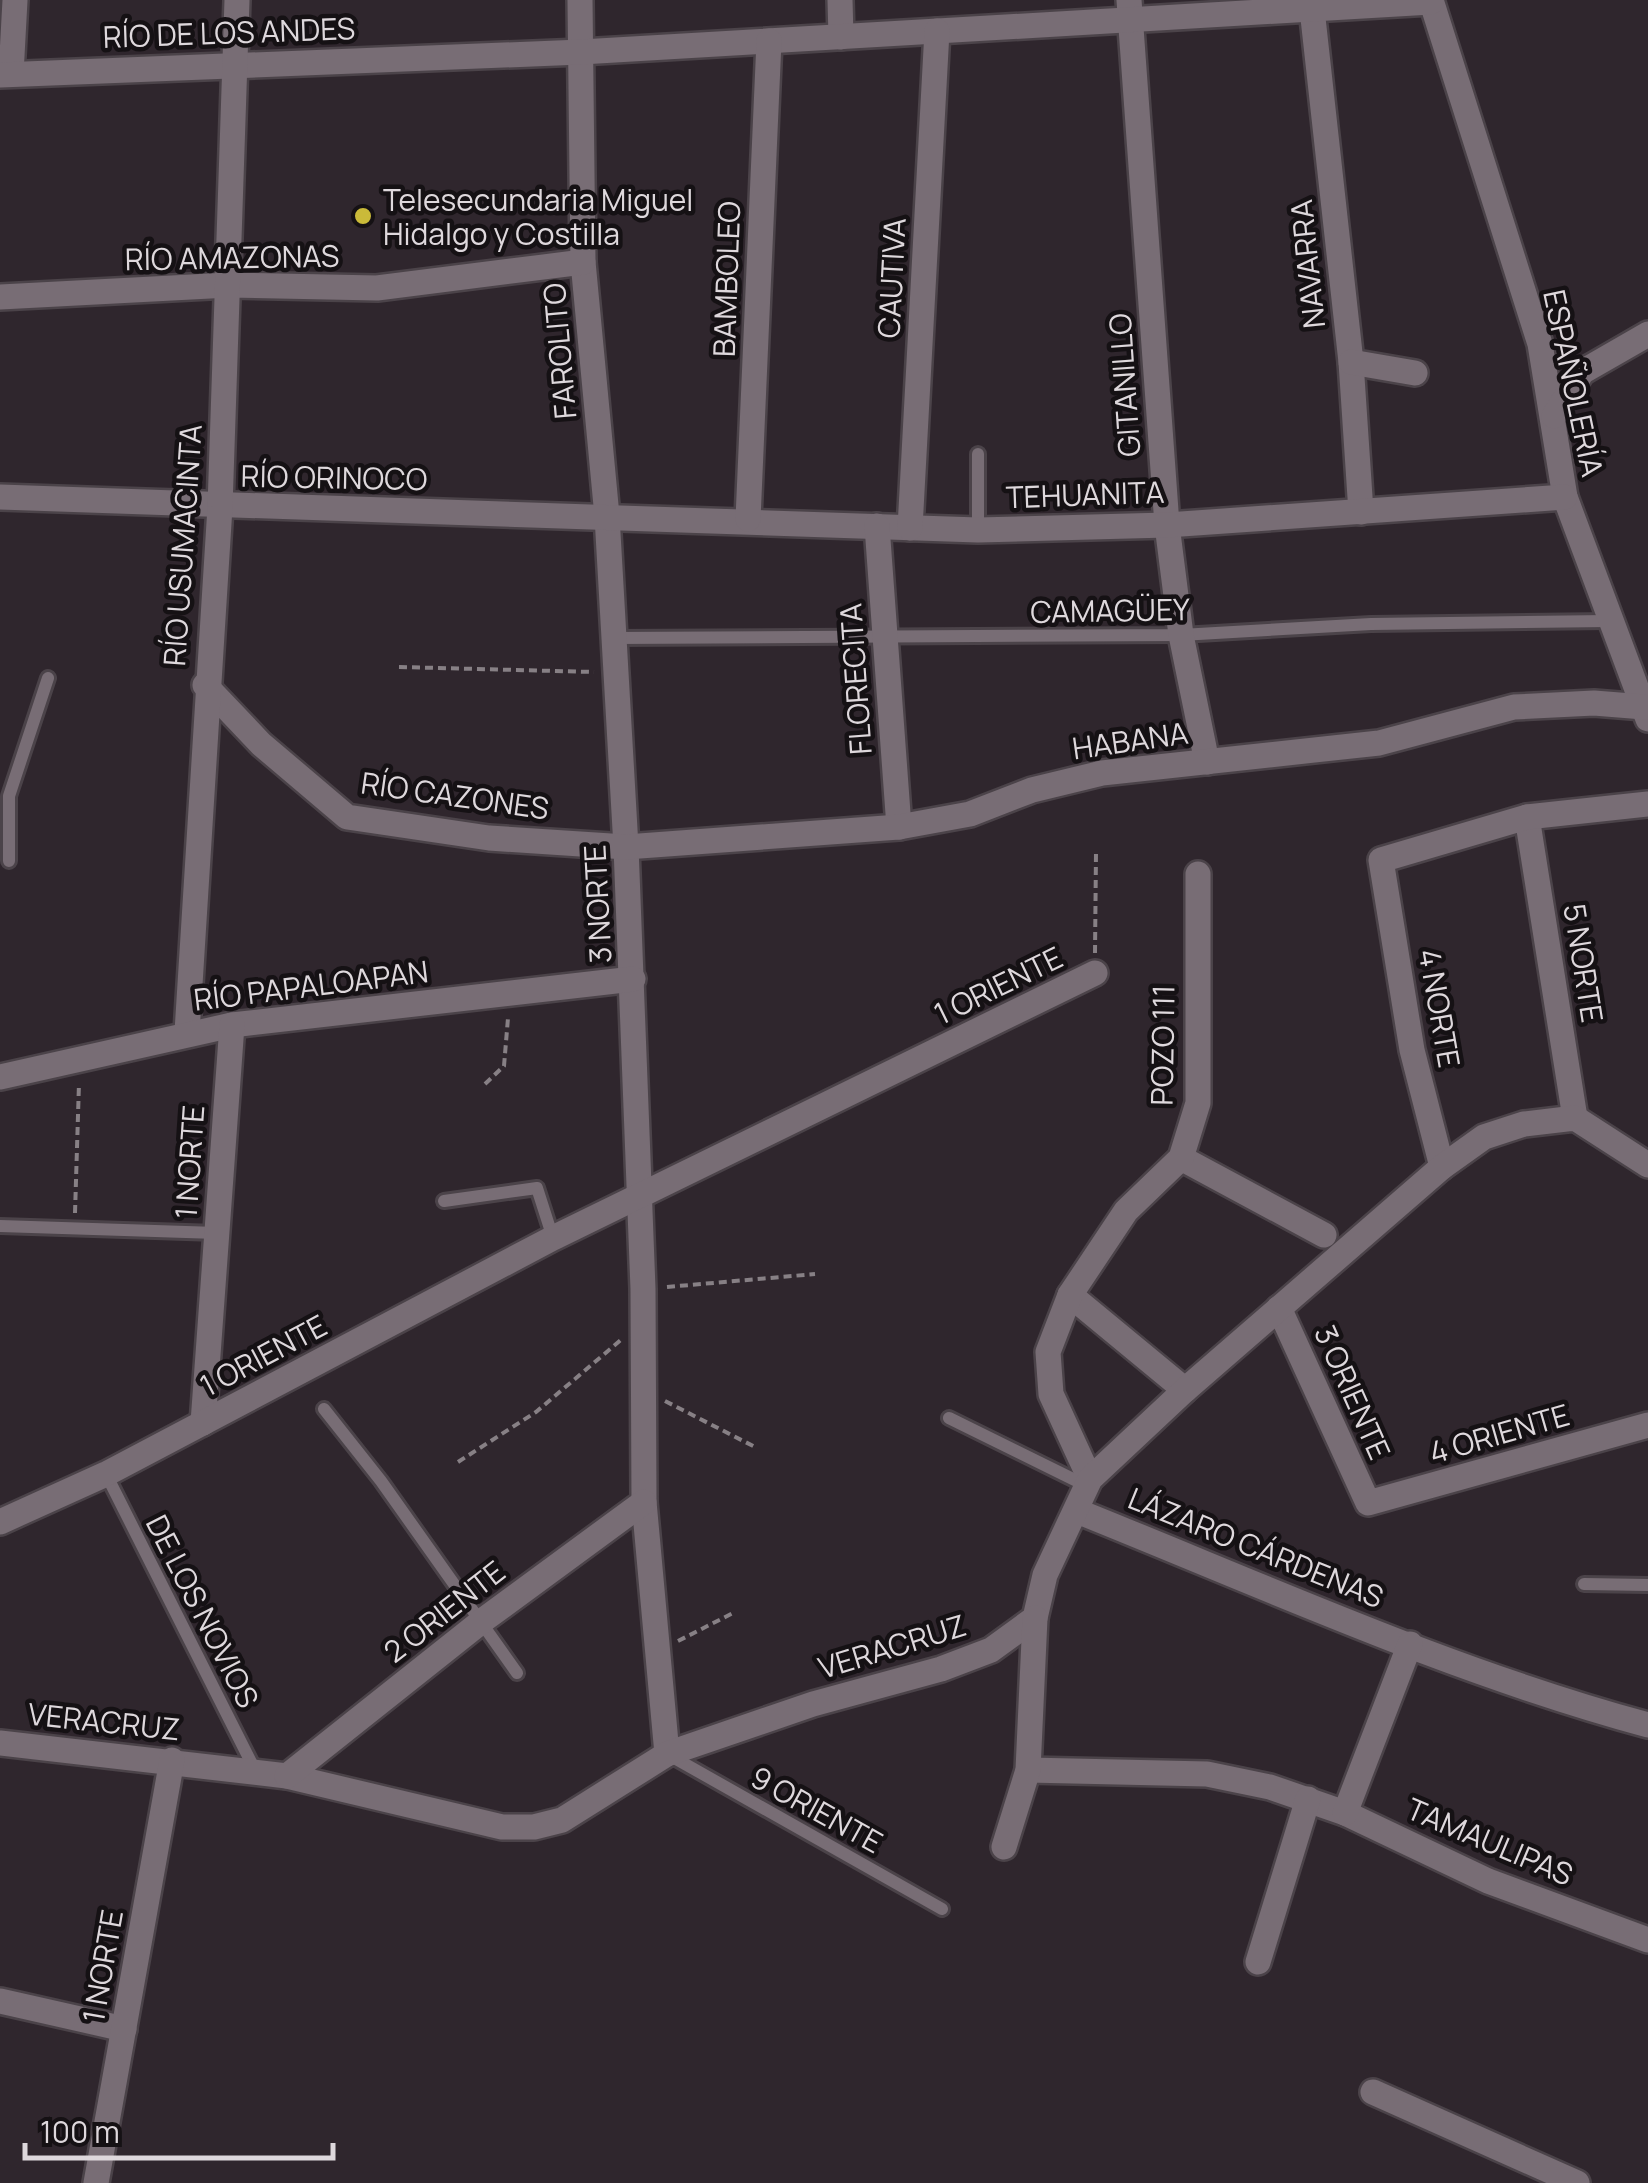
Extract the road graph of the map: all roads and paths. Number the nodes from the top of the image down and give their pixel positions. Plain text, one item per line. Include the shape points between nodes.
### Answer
1 (15, 0) edge
2 (238, 0) edge
3 (580, 0) edge
4 (840, 0) edge
5 (1431, 1) edge
6 (1312, 9) junction
7 (1130, 10) edge
8 (936, 31) junction
9 (841, 36) junction
10 (769, 41) junction
11 (580, 52) junction
12 (234, 63) junction
13 (5, 74) edge
14 (583, 262) junction
15 (229, 286) junction
16 (0, 297) edge
17 (1648, 334) edge
18 (1351, 362) junction
19 (1415, 372) dead end
20 (1554, 416) junction
21 (978, 454) dead end
22 (0, 497) edge
23 (1565, 497) junction
24 (220, 506) junction
25 (1361, 512) junction
26 (607, 516) junction
27 (748, 519) junction
28 (1167, 525) junction
29 (877, 526) junction
30 (910, 528) junction
31 (978, 530) junction
32 (1608, 621) junction
33 (1181, 635) junction
34 (613, 638) junction
35 (884, 638) junction
36 (399, 668) dead end
37 (615, 673) junction
38 (48, 678) dead end
39 (206, 685) junction
40 (1646, 713) edge
41 (1207, 762) junction
42 (5, 798) edge
43 (1648, 804) edge
44 (1528, 817) junction
45 (899, 827) junction
46 (626, 846) junction
47 (1096, 852) dead end
48 (9, 860) dead end
49 (1198, 874) dead end
50 (1095, 973) joint
51 (633, 979) junction
52 (509, 994) junction
53 (232, 1025) junction
54 (187, 1032) junction
55 (80, 1058) junction
56 (0, 1077) edge
57 (485, 1084) dead end
58 (1576, 1118) junction
59 (1180, 1158) junction
60 (1648, 1165) edge
61 (1442, 1168) junction
62 (638, 1200) junction
63 (444, 1201) dead end
64 (0, 1226) edge
65 (75, 1228) junction
66 (217, 1233) junction
67 (1324, 1235) dead end
68 (553, 1238) junction
69 (815, 1274) dead end
70 (642, 1290) junction
71 (1070, 1294) junction
72 (1279, 1308) junction
73 (642, 1323) junction
74 (643, 1390) junction
75 (1184, 1390) junction
76 (324, 1409) dead end
77 (949, 1418) dead end
78 (203, 1423) junction
79 (1648, 1425) edge
80 (757, 1448) dead end
81 (458, 1462) dead end
82 (106, 1474) junction
83 (1089, 1482) junction
84 (644, 1502) junction
85 (1368, 1503) joint
86 (1077, 1511) junction
87 (0, 1522) edge
88 (1584, 1584) dead end
89 (1648, 1586) edge
90 (735, 1612) dead end
91 (1035, 1618) junction
92 (482, 1621) junction
93 (1410, 1644) junction
94 (656, 1652) junction
95 (517, 1673) dead end
96 (1648, 1725) edge
97 (0, 1743) edge
98 (667, 1754) junction
99 (172, 1760) junction
100 (255, 1770) junction
101 (1028, 1770) junction
102 (287, 1776) junction
103 (1308, 1800) junction
104 (1345, 1813) junction
105 (1004, 1846) dead end
106 (942, 1908) dead end
107 (1648, 1940) edge
108 (1258, 1962) dead end
109 (0, 2000) edge
110 (124, 2029) junction
111 (1373, 2092) dead end
112 (96, 2183) edge
113 (1578, 2183) edge

1 - 13 street
2 - 12 street, RÍO USUMACINTA
3 - 11 street, FAROLITO
4 - 9 street
5 - 6 street, RÍO DE LOS ANDES
5 - 20 street, ESPAÑOLERÍA via 1540,344
6 - 7 street, RÍO DE LOS ANDES
6 - 18 street, NAVARRA
7 - 8 street, RÍO DE LOS ANDES
7 - 28 street, GITANILLO
8 - 9 street, RÍO DE LOS ANDES
8 - 30 street, CAUTIVA
9 - 10 street, RÍO DE LOS ANDES
10 - 11 street, RÍO DE LOS ANDES
10 - 27 street, BAMBOLEO
11 - 12 street, RÍO DE LOS ANDES
11 - 14 street, FAROLITO
12 - 13 street, RÍO DE LOS ANDES
12 - 15 street, RÍO USUMACINTA
14 - 15 street, RÍO AMAZONAS via 377,288
14 - 26 street, FAROLITO
15 - 16 street, RÍO AMAZONAS
15 - 24 street, RÍO USUMACINTA
17 - 20 street via 1582,372
18 - 19 street
18 - 25 street, NAVARRA
20 - 23 street, ESPAÑOLERÍA via 1552,442
21 - 31 lane
22 - 24 street, RÍO ORINOCO
23 - 25 street, TEHUANITA
23 - 32 street, ESPAÑOLERÍA
24 - 26 street, RÍO ORINOCO
24 - 39 street, RÍO USUMACINTA
25 - 28 street, TEHUANITA
26 - 27 street, TEHUANITA
26 - 34 street, 3 NORTE
27 - 29 street, TEHUANITA
28 - 31 street, TEHUANITA
28 - 33 street, GITANILLO
29 - 30 street, TEHUANITA
29 - 35 street, FLORECITA
30 - 31 street, TEHUANITA
32 - 33 lane, CAMAGÜEY
32 - 40 street, ESPAÑOLERÍA
33 - 35 lane, CAMAGÜEY
33 - 41 street, GITANILLO
34 - 35 lane, CAMAGÜEY
34 - 37 street, 3 NORTE
35 - 45 street, FLORECITA
36 - 37 path
37 - 46 street, 3 NORTE
38 - 42 lane
39 - 46 street, RÍO CAZONES via 261,744 347,817 489,838
39 - 54 street, RÍO USUMACINTA
40 - 41 street, HABANA via 1594,703 1514,707 1379,743
41 - 45 street, HABANA via 1102,773 970,814
42 - 48 lane
43 - 44 street
44 - 58 street, 5 NORTE
44 - 61 street, 4 NORTE via 1381,860 1412,1050
45 - 46 street, HABANA
46 - 51 street, 3 NORTE
47 - 50 path
49 - 59 street, POZO 111 via 1198,1103
50 - 62 street, 1 ORIENTE
51 - 52 street, RÍO PAPALOAPAN
51 - 62 street, 3 NORTE
52 - 53 street, RÍO PAPALOAPAN
52 - 57 path via 504,1066
53 - 54 street, RÍO PAPALOAPAN
53 - 66 street, 1 NORTE
54 - 55 street, RÍO PAPALOAPAN
55 - 56 street, RÍO PAPALOAPAN
55 - 65 path
58 - 60 street
58 - 61 street via 1484,1136
59 - 67 street
59 - 71 street, POZO 111 via 1126,1211
61 - 72 street
62 - 68 street, 1 ORIENTE
62 - 70 street, 3 NORTE
63 - 68 lane via 537,1188
64 - 65 lane
65 - 66 lane
66 - 78 street, 1 NORTE
68 - 78 street, 1 ORIENTE
69 - 70 path
70 - 73 street, 3 NORTE
71 - 75 street
71 - 83 street, POZO 111 via 1048,1352 1048,1376
72 - 75 street
72 - 85 street, 3 ORIENTE
73 - 74 street, 3 NORTE
73 - 81 path via 536,1412
74 - 80 path
74 - 84 street, 3 NORTE
75 - 83 street
76 - 92 lane
77 - 83 lane
78 - 82 street, 1 ORIENTE
79 - 85 street, 4 ORIENTE
82 - 87 street, 1 ORIENTE
82 - 100 lane, DE LOS NOVIOS
83 - 86 street
84 - 92 street, 2 ORIENTE
84 - 94 street, 3 NORTE
86 - 91 street via 1045,1576
86 - 93 street, LÁZARO CÁRDENAS
88 - 89 lane
90 - 94 path
91 - 98 street, VERACRUZ via 991,1650 940,1669
91 - 101 street
92 - 95 lane
92 - 102 street, 2 ORIENTE
93 - 96 street, LÁZARO CÁRDENAS
93 - 104 street
94 - 98 street, 3 NORTE
97 - 99 street, VERACRUZ
98 - 102 street, VERACRUZ via 562,1820 534,1827 502,1827
98 - 106 lane, 9 ORIENTE
99 - 100 street, VERACRUZ
99 - 110 street, 1 NORTE
100 - 102 street, VERACRUZ
101 - 103 street, TAMAULIPAS via 1207,1774
101 - 105 street
103 - 104 street, TAMAULIPAS
103 - 108 street
104 - 107 street, TAMAULIPAS via 1488,1881
109 - 110 street
110 - 112 street, 1 NORTE
111 - 113 street

